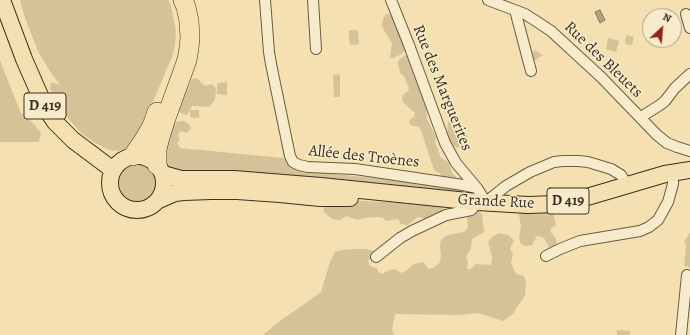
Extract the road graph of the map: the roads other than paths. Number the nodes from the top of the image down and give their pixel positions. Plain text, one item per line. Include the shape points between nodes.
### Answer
1 (2, 0) edge
2 (173, 0) edge
3 (183, 0) edge
4 (265, 0) edge
5 (313, 0) edge
6 (391, 0) edge
7 (488, 0) edge
8 (517, 11) junction
9 (686, 14) dead end
10 (690, 28) edge
11 (316, 49) dead end
12 (532, 71) dead end
13 (690, 74) edge
14 (641, 117) junction
15 (690, 151) edge
16 (133, 156) junction
17 (113, 170) junction
18 (160, 170) junction
19 (690, 170) edge
20 (673, 172) junction
21 (625, 185) junction
22 (398, 196) junction
23 (480, 197) junction
24 (158, 200) junction
25 (546, 256) dead end
26 (376, 257) dead end
27 (687, 275) dead end
28 (681, 335) edge

1 - 17 main road, D 419 via 34,83 55,122 73,140
2 - 16 highway via 179,14 180,48 152,126
3 - 18 highway via 189,21 189,48 160,137
4 - 23 street, Allée des Troènes via 271,64 293,162 308,167 355,169
5 - 11 street
6 - 23 street, Rue des Marguerites via 445,143
7 - 8 street, Rue des Bleuets
8 - 12 street
8 - 14 street, Rue des Bleuets via 551,31 601,76
9 - 10 street
13 - 14 street via 665,101
14 - 15 street, Rue des Bleuets via 667,142
16 - 17 main road via 122,161
16 - 18 main road via 152,161
17 - 24 main road via 110,187 114,198 122,206 144,210
18 - 22 main road, D 419 via 181,178 321,186
18 - 24 main road via 164,185 162,196
19 - 20 main road, Grande Rue / D 419
20 - 21 main road, Grande Rue / D 419
20 - 25 street via 668,202 658,220 649,227 640,231 580,241
21 - 23 main road, Grande Rue / D 419 via 556,204 528,205
21 - 23 street via 621,175 611,169 578,160 563,161 543,166
22 - 23 main road, Grande Rue / D 419
22 - 24 main road, D 419 via 320,198 211,191 175,193
23 - 26 street via 471,210 446,215 412,231
27 - 28 street

